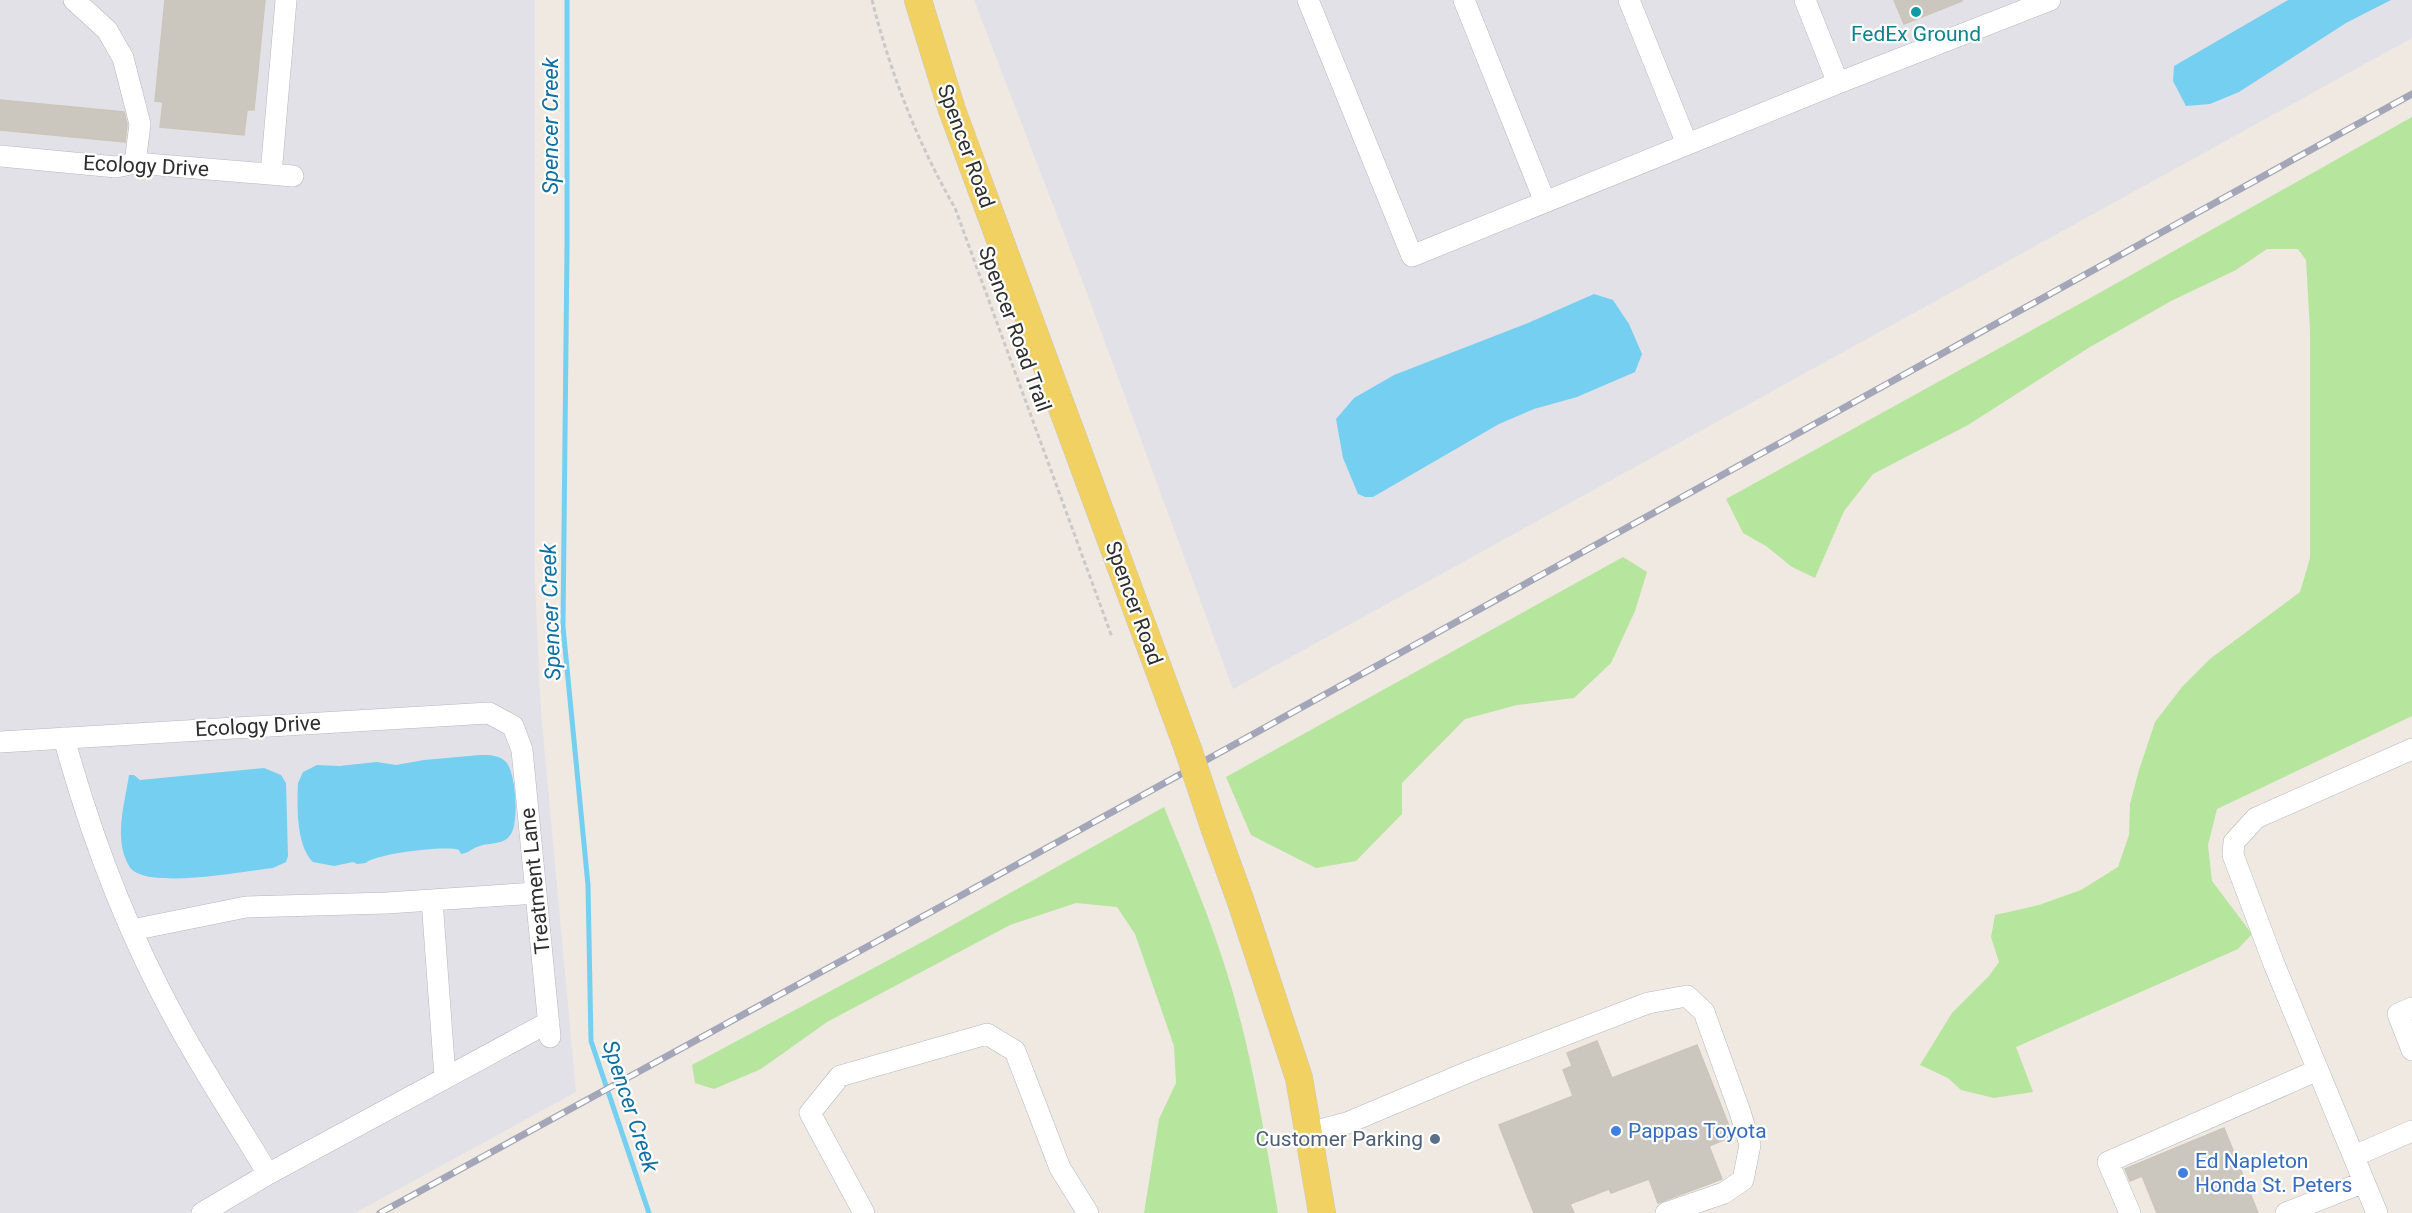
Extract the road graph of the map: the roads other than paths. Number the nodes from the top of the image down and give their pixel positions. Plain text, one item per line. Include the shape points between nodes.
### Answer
1 (74, 0) edge
2 (286, 0) edge
3 (918, 0) edge
4 (1308, 0) edge
5 (1464, 0) edge
6 (1629, 0) edge
7 (1805, 0) edge
8 (2050, 0) edge
9 (1838, 83) junction
10 (1687, 144) junction
11 (0, 156) edge
12 (135, 163) junction
13 (1545, 202) junction
14 (513, 726) joint
15 (64, 738) junction
16 (0, 742) edge
17 (2412, 749) edge
18 (536, 893) junction
19 (432, 900) junction
20 (132, 930) junction
21 (2412, 1008) edge
22 (2412, 1050) edge
23 (2318, 1070) junction
24 (445, 1077) junction
25 (2412, 1131) edge
26 (1310, 1133) junction
27 (2354, 1156) junction
28 (268, 1174) junction
29 (2364, 1182) junction
30 (202, 1213) edge
31 (864, 1213) edge
32 (1088, 1213) edge
33 (1322, 1213) edge
34 (1666, 1213) edge
35 (2130, 1213) edge
36 (2286, 1213) edge
37 (2377, 1213) edge

1 - 12 street via 107,30 123,58 140,124
2 - 12 street, Ecology Drive via 282,175
3 - 26 main road, Spencer Road, bridge via 952,110 1188,749 1287,1039
4 - 13 street via 1412,256
5 - 13 street
6 - 10 street
7 - 9 street
8 - 9 street
9 - 10 street
10 - 13 street
11 - 12 street, Ecology Drive via 116,167
14 - 15 street, Ecology Drive via 489,713
14 - 18 street, Treatment Lane via 522,750
15 - 16 street, Ecology Drive
15 - 20 street via 78,790
17 - 23 street via 2256,818 2234,842 2233,855
18 - 19 street
18 - 24 street, Treatment Lane via 549,1029
19 - 20 street via 246,907
19 - 24 street
20 - 28 street via 174,1017
21 - 22 street via 2398,1014
23 - 27 street
23 - 35 street via 2108,1162
24 - 28 street
25 - 27 street
26 - 33 main road, Spencer Road
26 - 34 street via 1347,1123 1648,1004 1687,996 1704,1012 1750,1145 1743,1180 1724,1193
27 - 29 street
28 - 30 street
29 - 36 street
29 - 37 street
31 - 32 street via 810,1113 840,1076 987,1034 1015,1051 1060,1168

